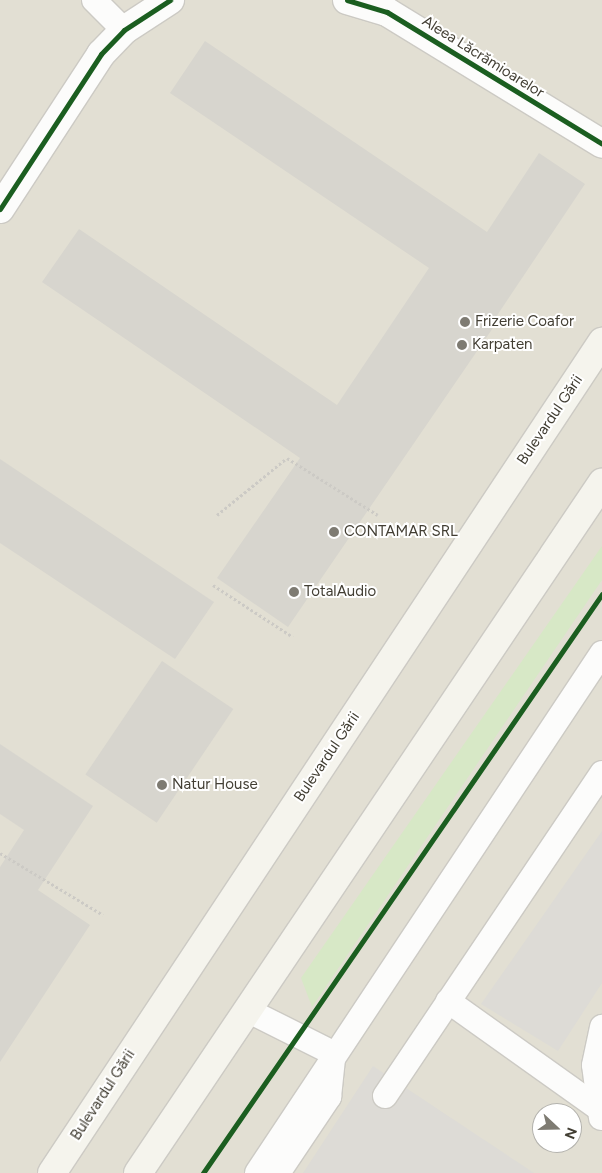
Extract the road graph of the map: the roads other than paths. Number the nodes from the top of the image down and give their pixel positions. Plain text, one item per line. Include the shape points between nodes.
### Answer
1 (94, 0) edge
2 (170, 0) edge
3 (348, 0) edge
4 (391, 6) edge
5 (124, 30) junction
6 (602, 144) edge
7 (0, 209) edge
8 (602, 342) edge
9 (602, 482) edge
10 (602, 653) edge
11 (602, 772) edge
12 (448, 1001) junction
13 (247, 1010) junction
14 (602, 1027) edge
15 (333, 1053) junction
16 (385, 1096) dead end
17 (600, 1115) edge
18 (52, 1173) edge
19 (138, 1173) edge
20 (257, 1173) edge
21 (278, 1173) edge

1 - 5 lane
2 - 5 street
3 - 4 street, Aleea Lăcrămioarelor
4 - 6 street, Aleea Lăcrămioarelor
5 - 7 street via 60,113
8 - 18 main road, Bulevardul Gării
9 - 13 main road
10 - 15 lane
11 - 12 lane
12 - 16 lane
12 - 17 lane
13 - 15 lane
13 - 19 main road
14 - 17 lane via 594,1065
15 - 20 lane
15 - 21 lane via 329,1096

